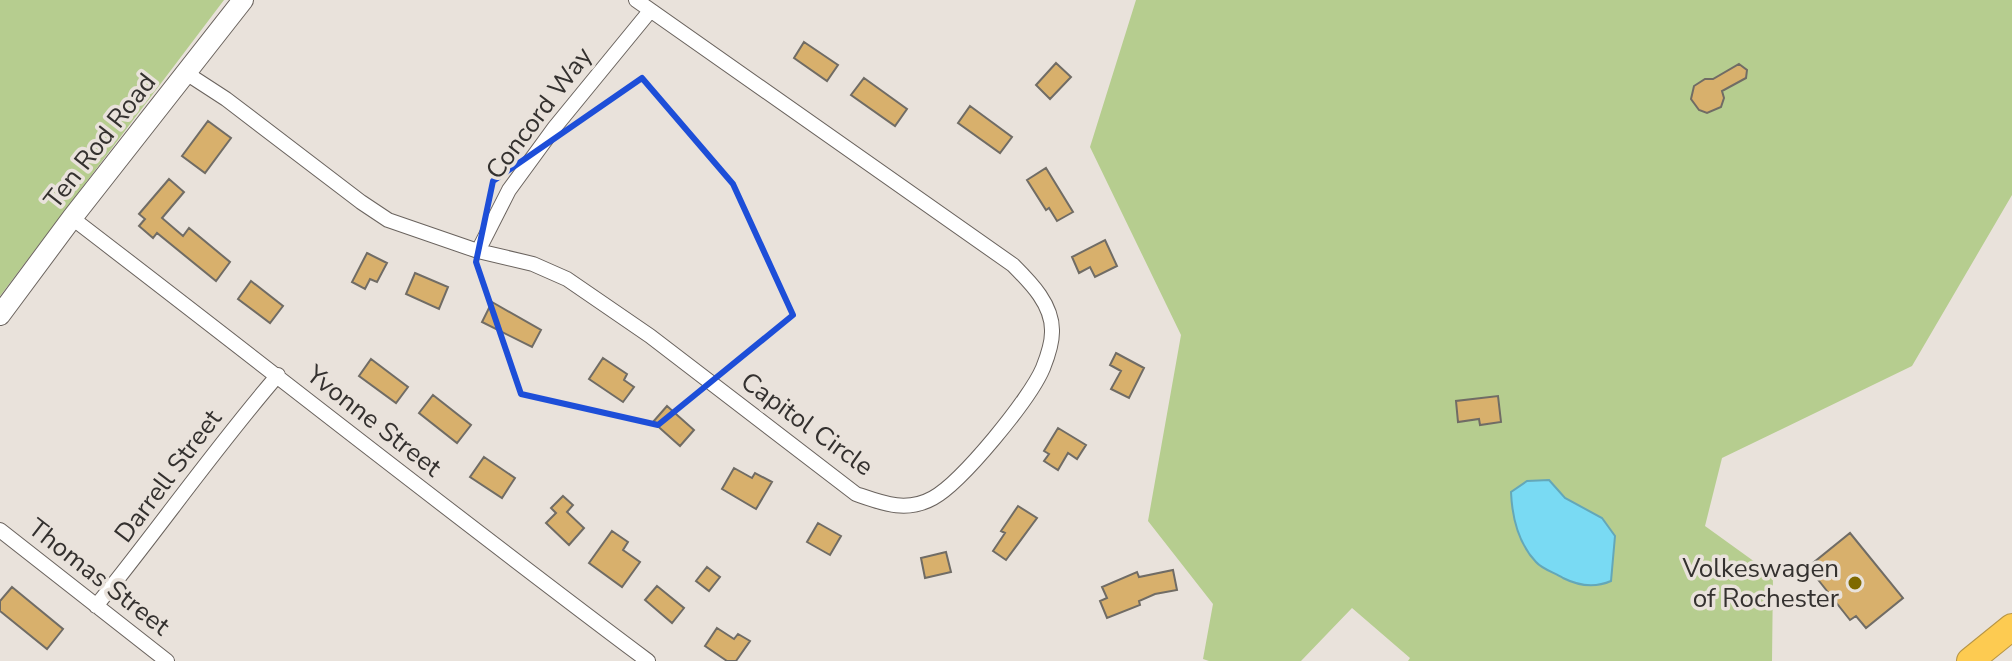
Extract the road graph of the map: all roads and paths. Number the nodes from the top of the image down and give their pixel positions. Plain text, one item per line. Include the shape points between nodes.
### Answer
1 (243, 0) edge
2 (636, 0) edge
3 (650, 11) junction
4 (186, 73) junction
5 (72, 218) junction
6 (478, 251) junction
7 (0, 315) edge
8 (278, 375) junction
9 (0, 530) edge
10 (96, 606) junction
11 (2012, 627) edge
12 (167, 661) edge
13 (648, 661) edge
14 (1970, 661) edge

1 - 4 street, Ten Rod Road
2 - 3 street, Capitol Circle
3 - 6 street, Concord Way via 509,190
3 - 6 street, Capitol Circle via 1013,265 1041,293 1052,331 1043,368 1026,394 953,482 932,499 893,507 856,494 567,279 533,264
4 - 5 street, Ten Rod Road
4 - 6 street, Capitol Circle via 388,220
5 - 7 street, Ten Rod Road
5 - 8 street, Yvonne Street
8 - 10 street, Darrell Street
8 - 13 street, Yvonne Street
9 - 10 street, Thomas Street
10 - 12 street, Thomas Street
11 - 14 highway

